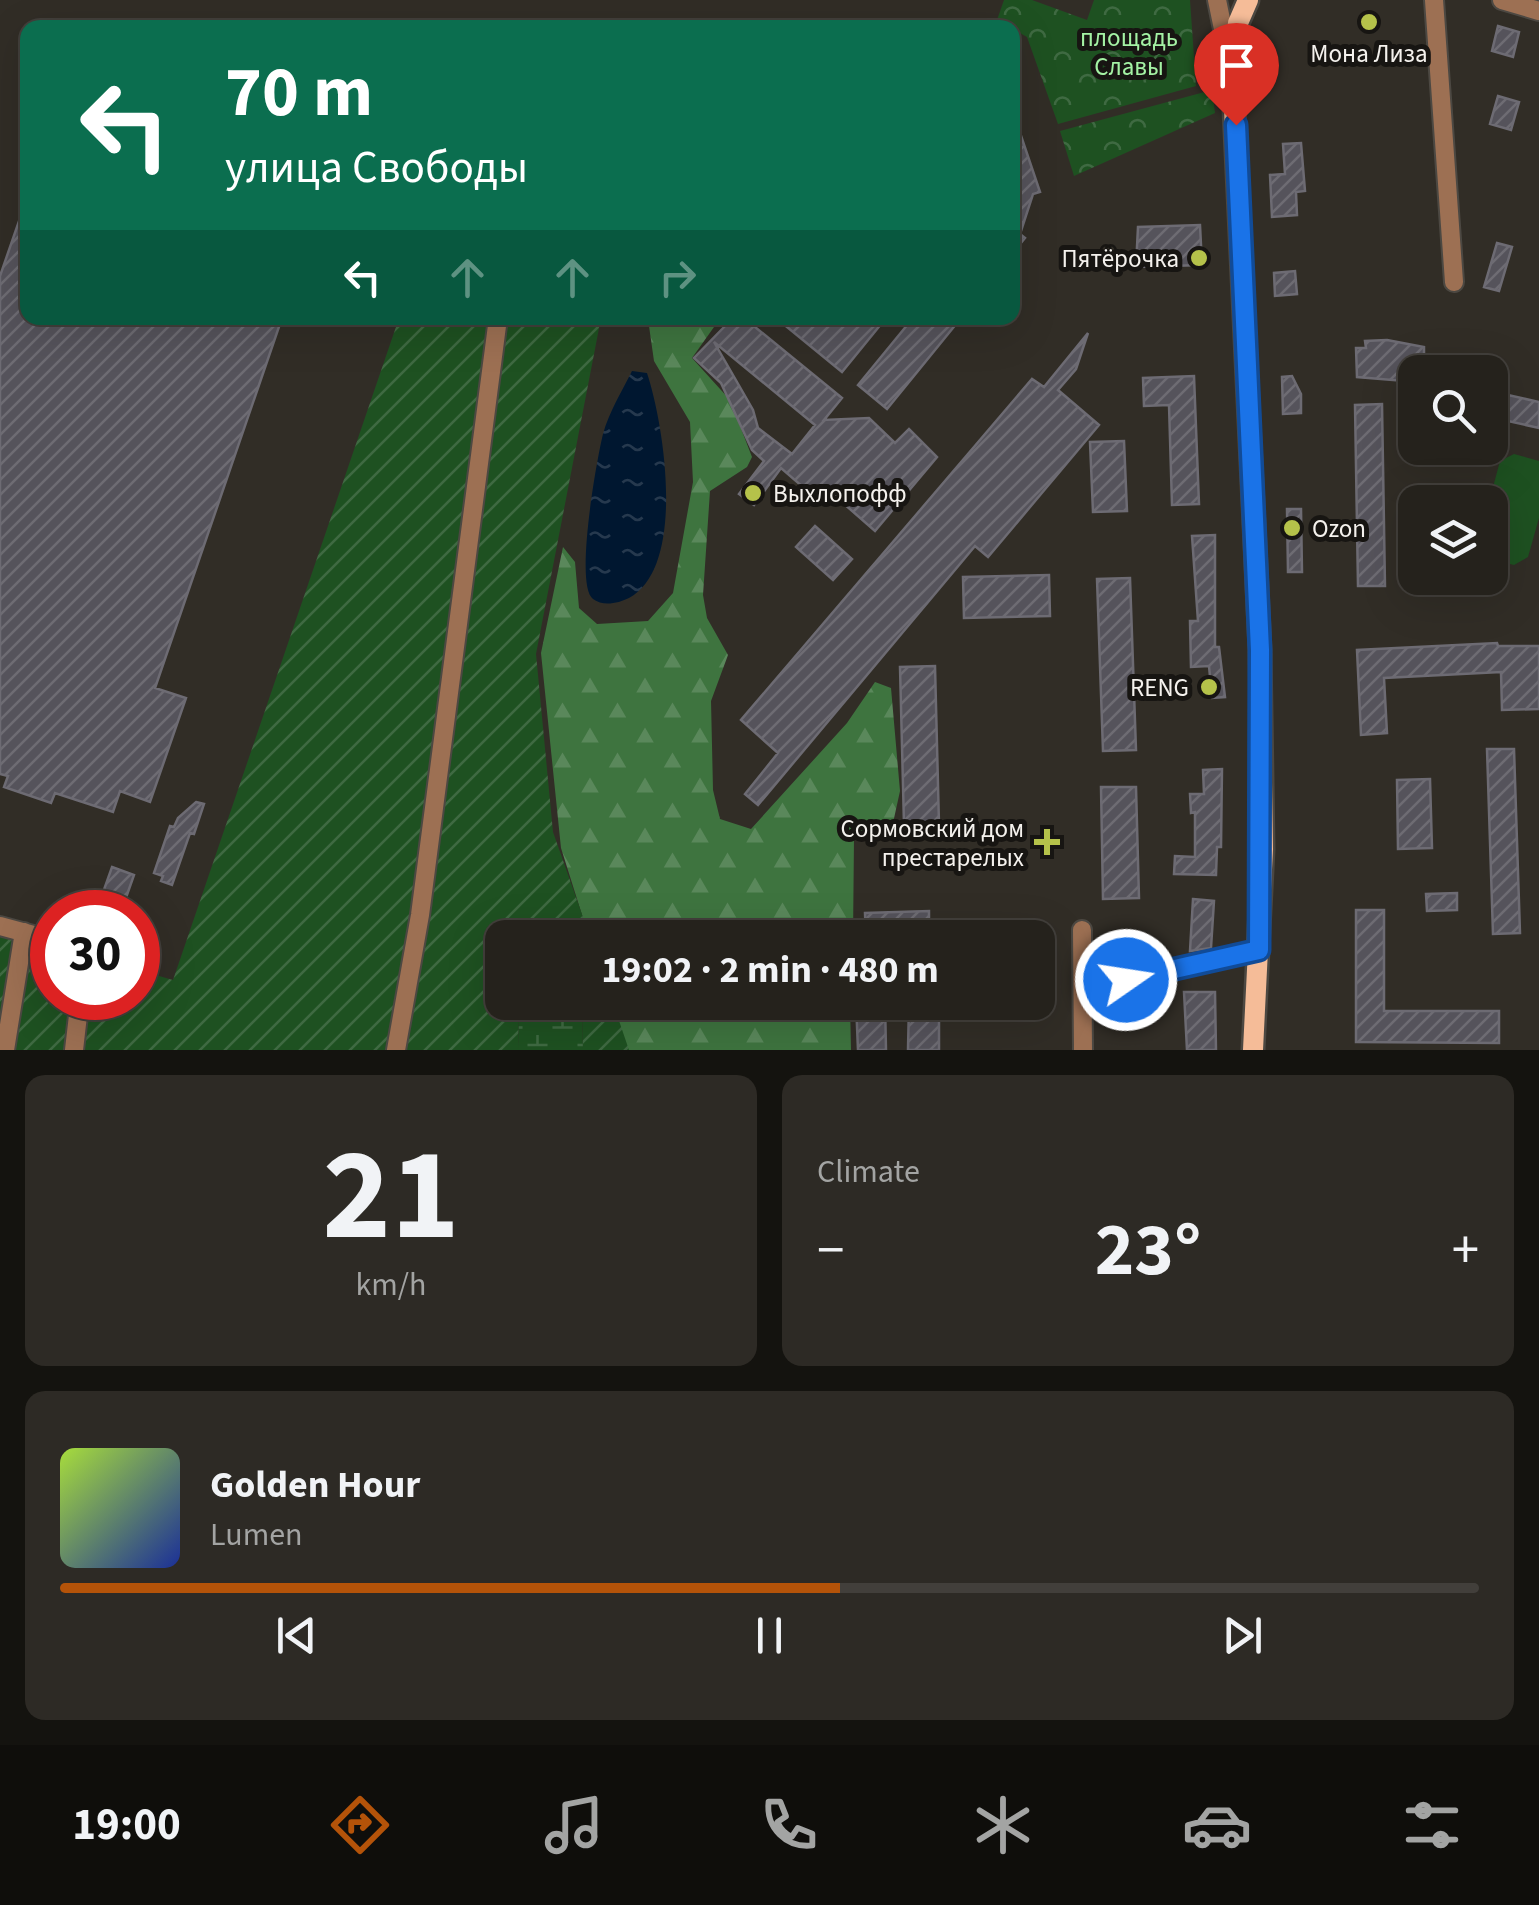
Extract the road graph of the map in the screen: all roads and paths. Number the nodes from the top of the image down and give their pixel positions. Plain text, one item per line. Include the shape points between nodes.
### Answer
1 (1217, 0) edge
2 (1248, 0) edge
3 (1434, 0) edge
4 (1502, 0) edge
5 (1539, 10) edge
6 (1232, 68) junction
7 (1454, 282) dead end
8 (497, 325) edge
9 (0, 926) edge
10 (1082, 930) dead end
11 (24, 932) junction
12 (30, 934) edge
13 (1259, 950) junction
14 (1084, 982) junction
15 (77, 1020) edge
16 (5, 1050) edge
17 (74, 1050) edge
18 (396, 1050) edge
19 (1082, 1050) edge
20 (1253, 1050) edge

1 - 6 street
2 - 6 main road
3 - 7 street
4 - 5 street
6 - 13 main road via 1260,650
8 - 18 street
9 - 11 street
10 - 14 street
11 - 12 street
11 - 16 street
13 - 14 street via 1126,980
13 - 20 main road
14 - 19 street
15 - 17 street

